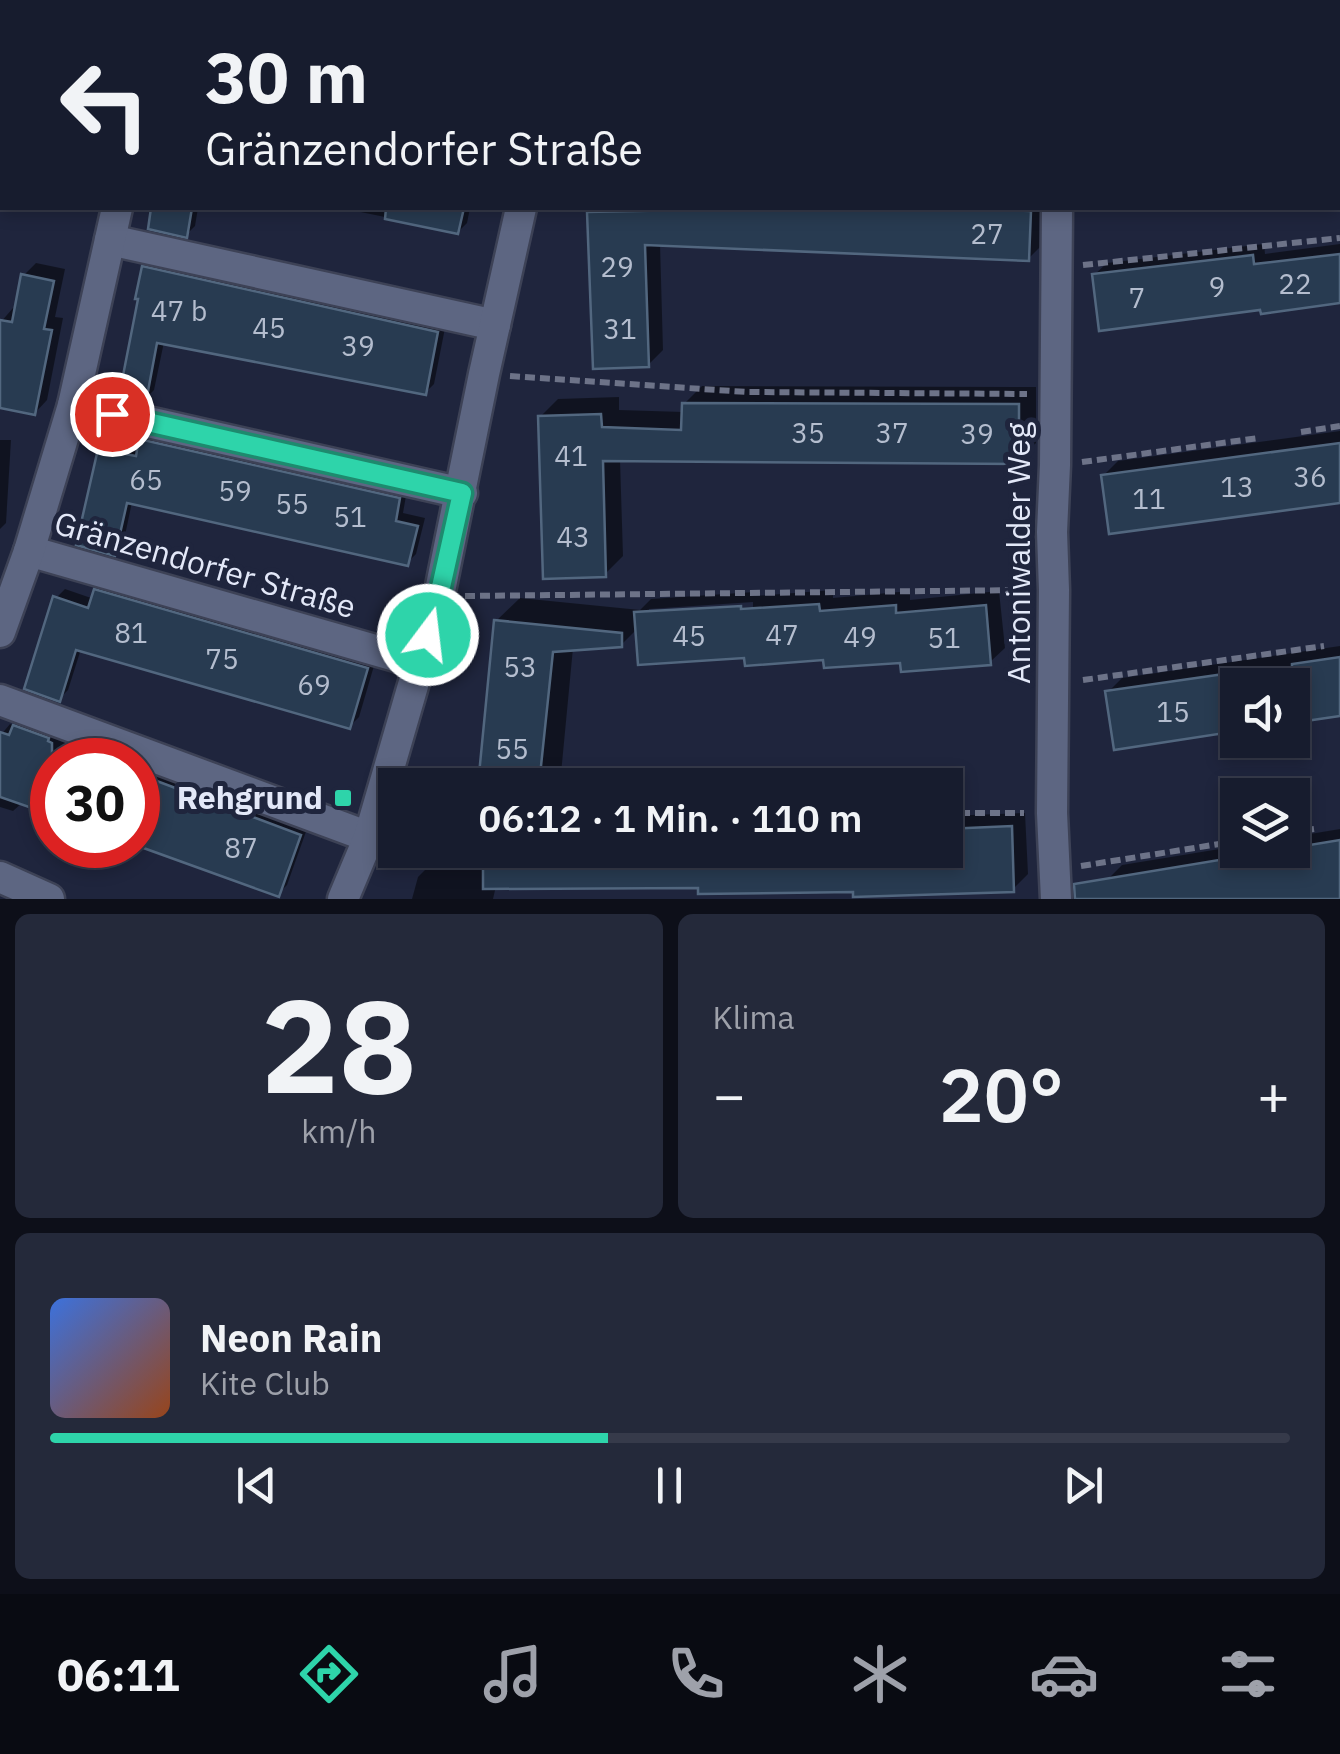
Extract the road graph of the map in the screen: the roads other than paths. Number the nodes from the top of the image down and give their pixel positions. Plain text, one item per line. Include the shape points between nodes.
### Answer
1 (118, 210) edge
2 (521, 210) edge
3 (1056, 210) edge
4 (110, 240) junction
5 (495, 325) junction
6 (73, 405) junction
7 (462, 493) junction
8 (29, 552) junction
9 (0, 632) edge
10 (420, 663) junction
11 (0, 700) edge
12 (369, 837) junction
13 (0, 877) edge
14 (1055, 885) edge
15 (49, 899) edge
16 (342, 899) edge

1 - 4 street, Gränzendorfer Straße
2 - 5 street
3 - 14 street, Antoniwalder Weg
4 - 5 street
4 - 6 street, Gränzendorfer Straße
5 - 7 street
6 - 7 street
6 - 8 street, Gränzendorfer Straße
7 - 10 street
8 - 9 street, Gränzendorfer Straße
8 - 10 street, Gränzendorfer Straße
10 - 12 street
11 - 12 street
12 - 16 street
13 - 15 street

